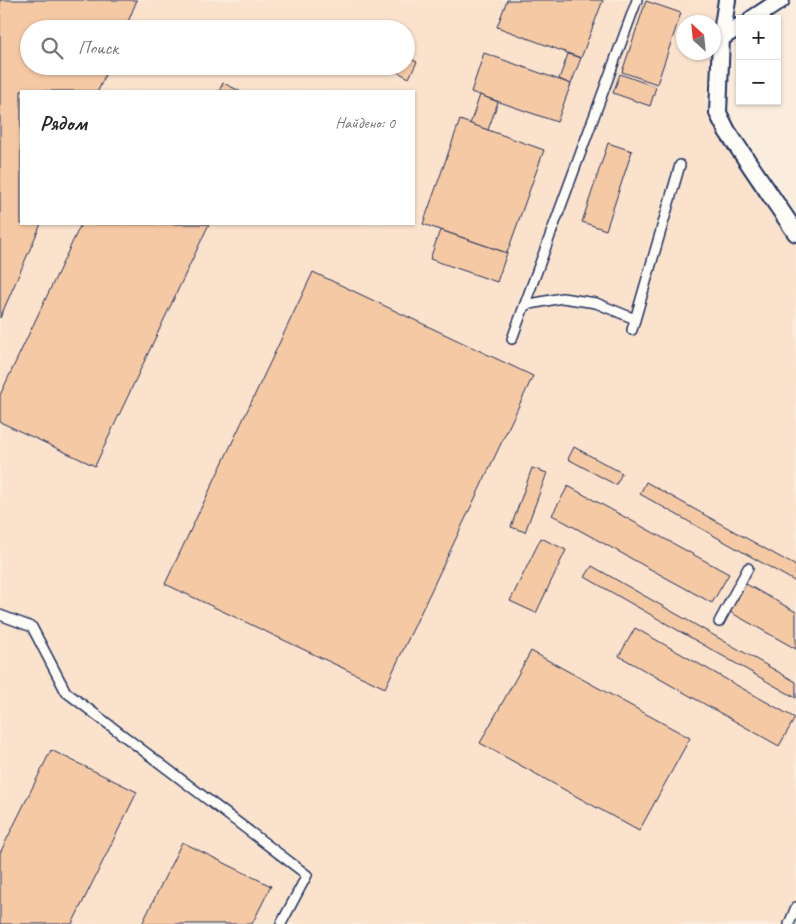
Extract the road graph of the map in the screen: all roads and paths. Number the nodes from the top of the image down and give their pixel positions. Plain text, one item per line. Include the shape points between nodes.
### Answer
1 (637, 0) edge
2 (727, 0) edge
3 (781, 0) edge
4 (758, 15) edge
5 (736, 29) edge
6 (721, 38) joint
7 (720, 60) edge
8 (680, 165) dead end
9 (796, 233) edge
10 (525, 304) junction
11 (635, 319) junction
12 (632, 330) dead end
13 (512, 339) dead end
14 (748, 568) dead end
15 (0, 615) edge
16 (719, 622) dead end
17 (796, 907) edge
18 (281, 924) edge
19 (789, 924) edge

1 - 10 lane
2 - 6 street
3 - 4 street
5 - 6 street
7 - 9 street via 718,113 726,131
8 - 11 lane
10 - 11 lane via 562,298 596,303
10 - 13 lane
11 - 12 lane
14 - 16 lane
15 - 18 lane via 32,627 66,692 307,875
17 - 19 lane

